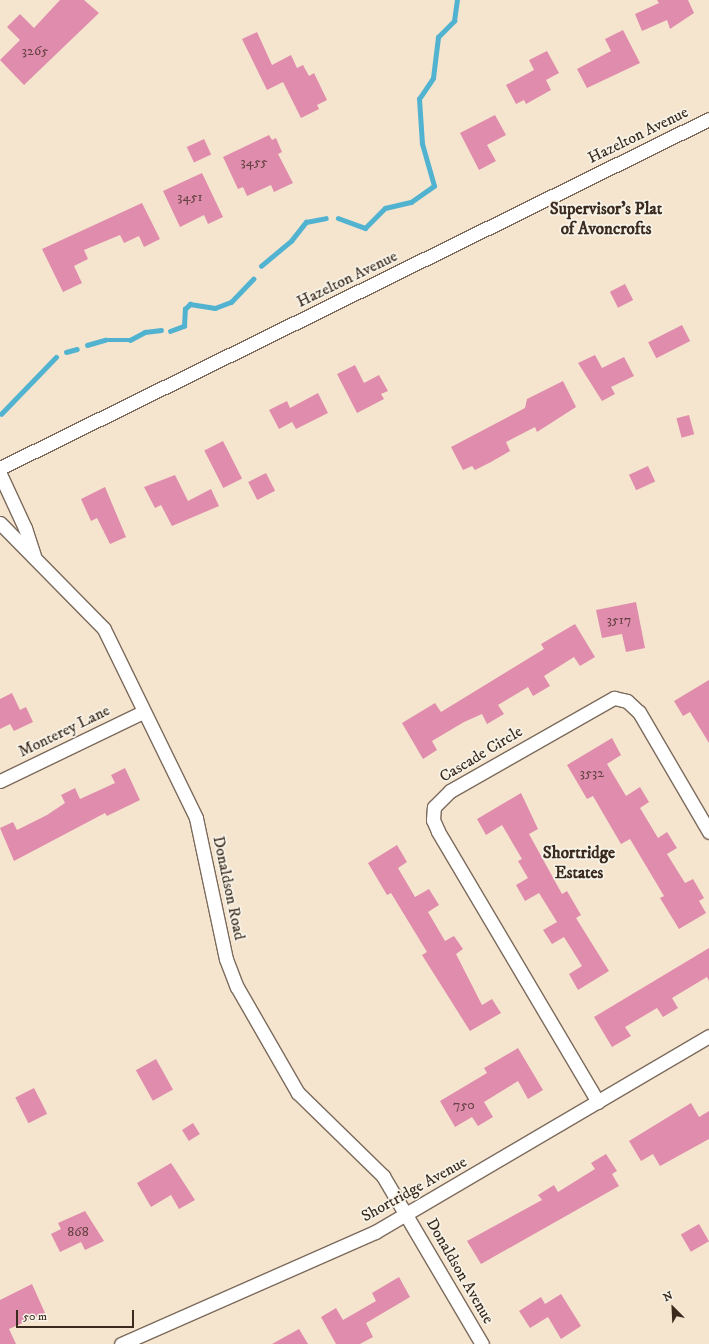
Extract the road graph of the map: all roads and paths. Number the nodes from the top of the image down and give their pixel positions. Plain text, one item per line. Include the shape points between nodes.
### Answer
1 (709, 119) edge
2 (0, 468) edge
3 (0, 474) edge
4 (0, 523) edge
5 (34, 556) junction
6 (143, 712) junction
7 (0, 781) edge
8 (709, 832) edge
9 (709, 1036) edge
10 (598, 1102) junction
11 (408, 1214) junction
12 (121, 1344) edge
13 (482, 1344) edge

1 - 2 street, Hazelton Avenue
3 - 5 street, Donaldson Road via 25,528
4 - 5 street, Donaldson Road via 16,543
5 - 6 street, Donaldson Road via 104,629
6 - 7 street, Monterey Lane
6 - 11 street, Donaldson Road via 196,818 226,959 237,987 298,1093 329,1126 364,1154
8 - 10 street, Cascade Circle via 639,712 627,701 614,698 450,791 434,806 433,820 438,831
9 - 10 street, Shortridge Avenue
10 - 11 street, Shortridge Avenue
11 - 12 street, Shortridge Avenue via 342,1248
11 - 13 street, Donaldson Avenue

